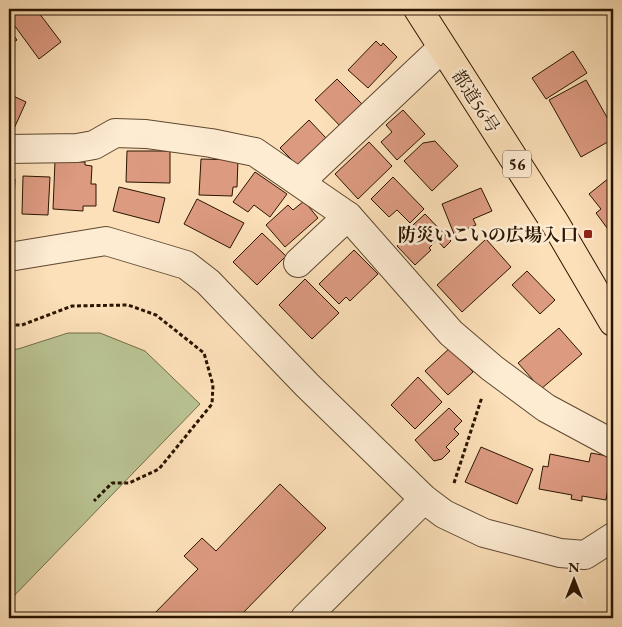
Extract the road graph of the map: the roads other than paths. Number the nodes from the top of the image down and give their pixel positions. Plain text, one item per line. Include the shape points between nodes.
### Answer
1 (418, 9) edge
2 (442, 48) junction
3 (9, 149) edge
4 (301, 182) junction
5 (348, 216) junction
6 (9, 257) edge
7 (298, 263) dead end
8 (613, 322) edge
9 (613, 444) edge
10 (434, 507) junction
11 (613, 537) edge
12 (304, 618) edge

1 - 2 main road, 都道56号 / 56
2 - 4 street
2 - 8 main road, 都道56号 / 56 via 555,223
3 - 4 street via 77,148 94,145 115,133 146,134 255,152
4 - 5 street
5 - 7 street
5 - 9 street via 451,333 546,408
6 - 10 street via 106,241 197,271
10 - 11 street via 484,533 560,553 584,555
10 - 12 street

